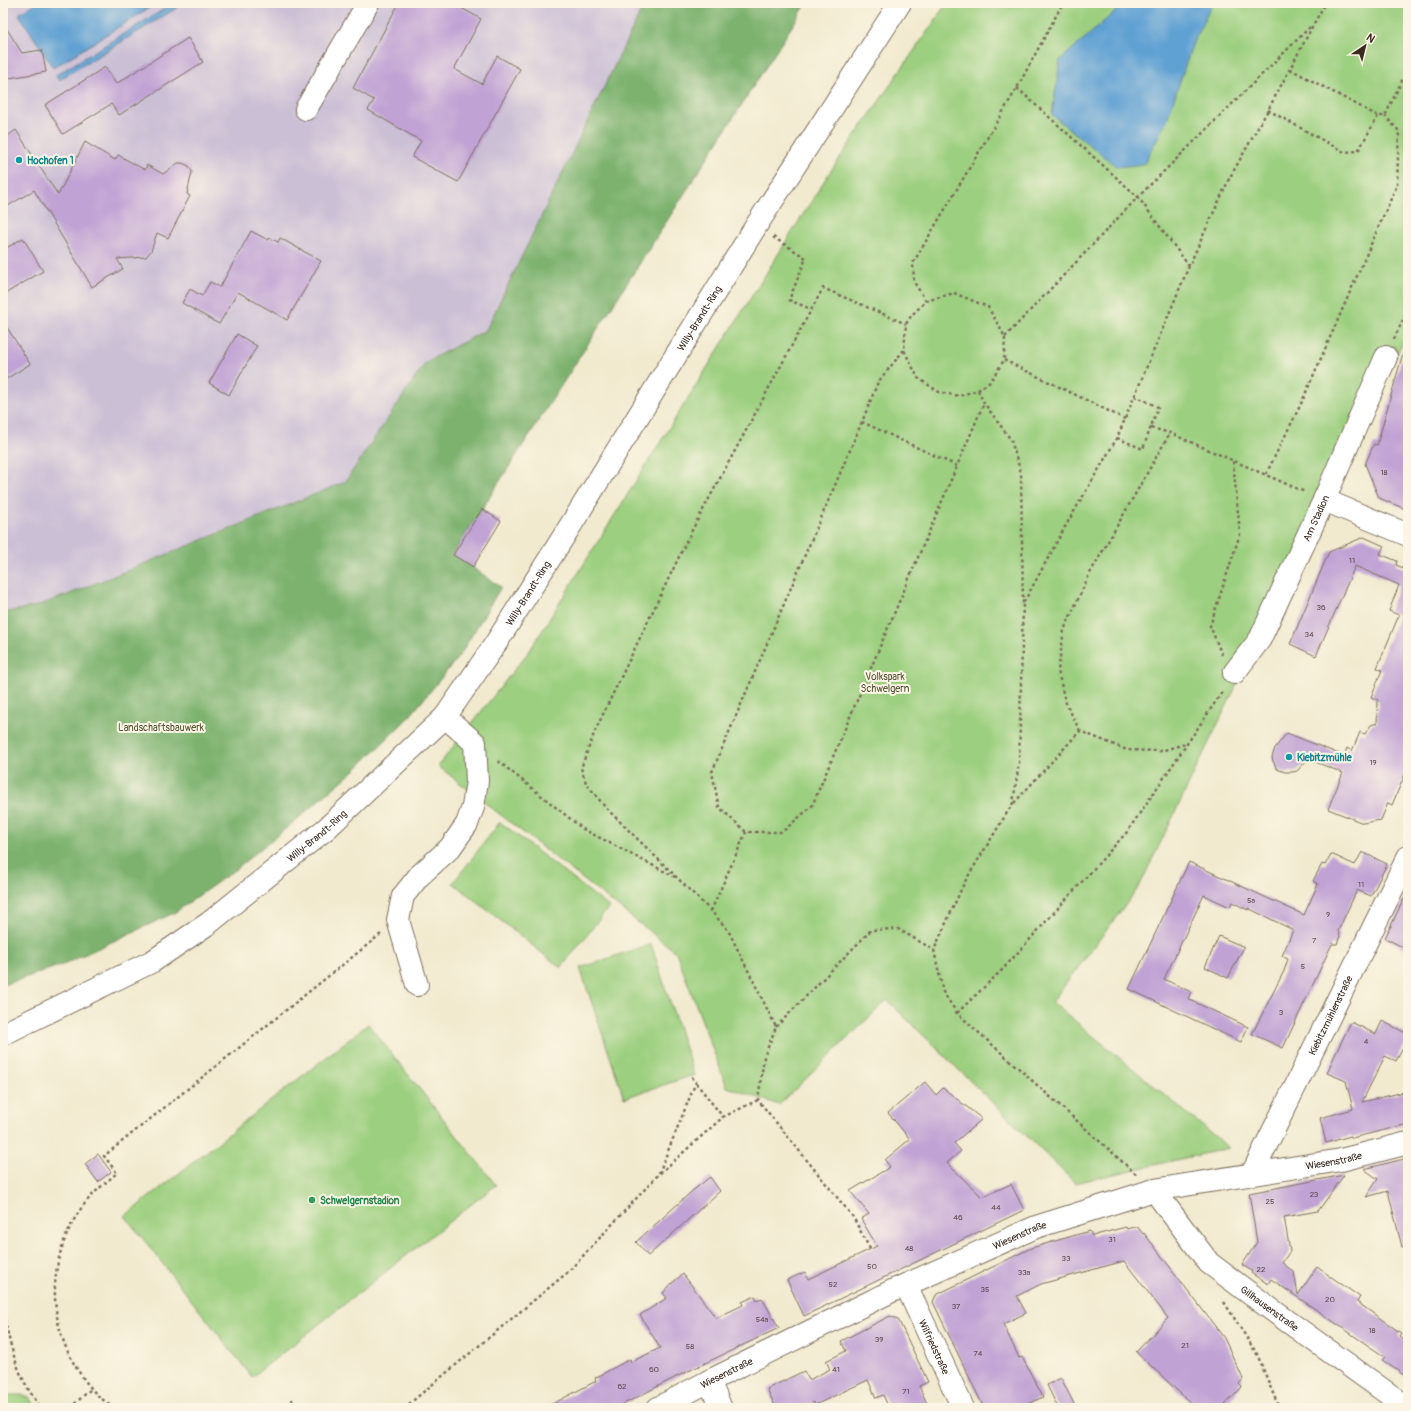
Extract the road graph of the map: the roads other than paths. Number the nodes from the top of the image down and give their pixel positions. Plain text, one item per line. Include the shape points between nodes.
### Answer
1 (368, 3) edge
2 (900, 3) edge
3 (306, 109) dead end
4 (1386, 357) road end
5 (1324, 500) junction
6 (1408, 535) edge
7 (1234, 673) road end
8 (445, 718) junction
9 (1408, 857) edge
10 (417, 985) dead end
11 (3, 1034) edge
12 (1408, 1143) edge
13 (1252, 1174) junction
14 (1154, 1190) junction
15 (906, 1285) junction
16 (709, 1381) junction
17 (658, 1408) edge
18 (721, 1408) edge
19 (963, 1408) edge
20 (1403, 1408) edge

1 - 3 street
2 - 8 street, Willy-Brandt-Ring via 756,226 556,550
4 - 5 street, Am Stadion
5 - 6 street
5 - 7 street, Am Stadion via 1260,639
8 - 10 street via 475,743 477,781 473,808 467,824 450,848 419,876 403,896 398,920
8 - 11 street, Willy-Brandt-Ring via 327,828 209,923 153,961
9 - 13 street, Kiebitzmühlenstraße
12 - 13 street, Wiesenstraße via 1341,1160
13 - 14 street, Wiesenstraße
14 - 15 street, Wiesenstraße via 1036,1227
14 - 20 street, Gillhausenstraße via 1209,1263 1401,1403
15 - 16 street, Wiesenstraße
15 - 19 street, Wilfriedstraße
16 - 17 street, Wiesenstraße
16 - 18 street

